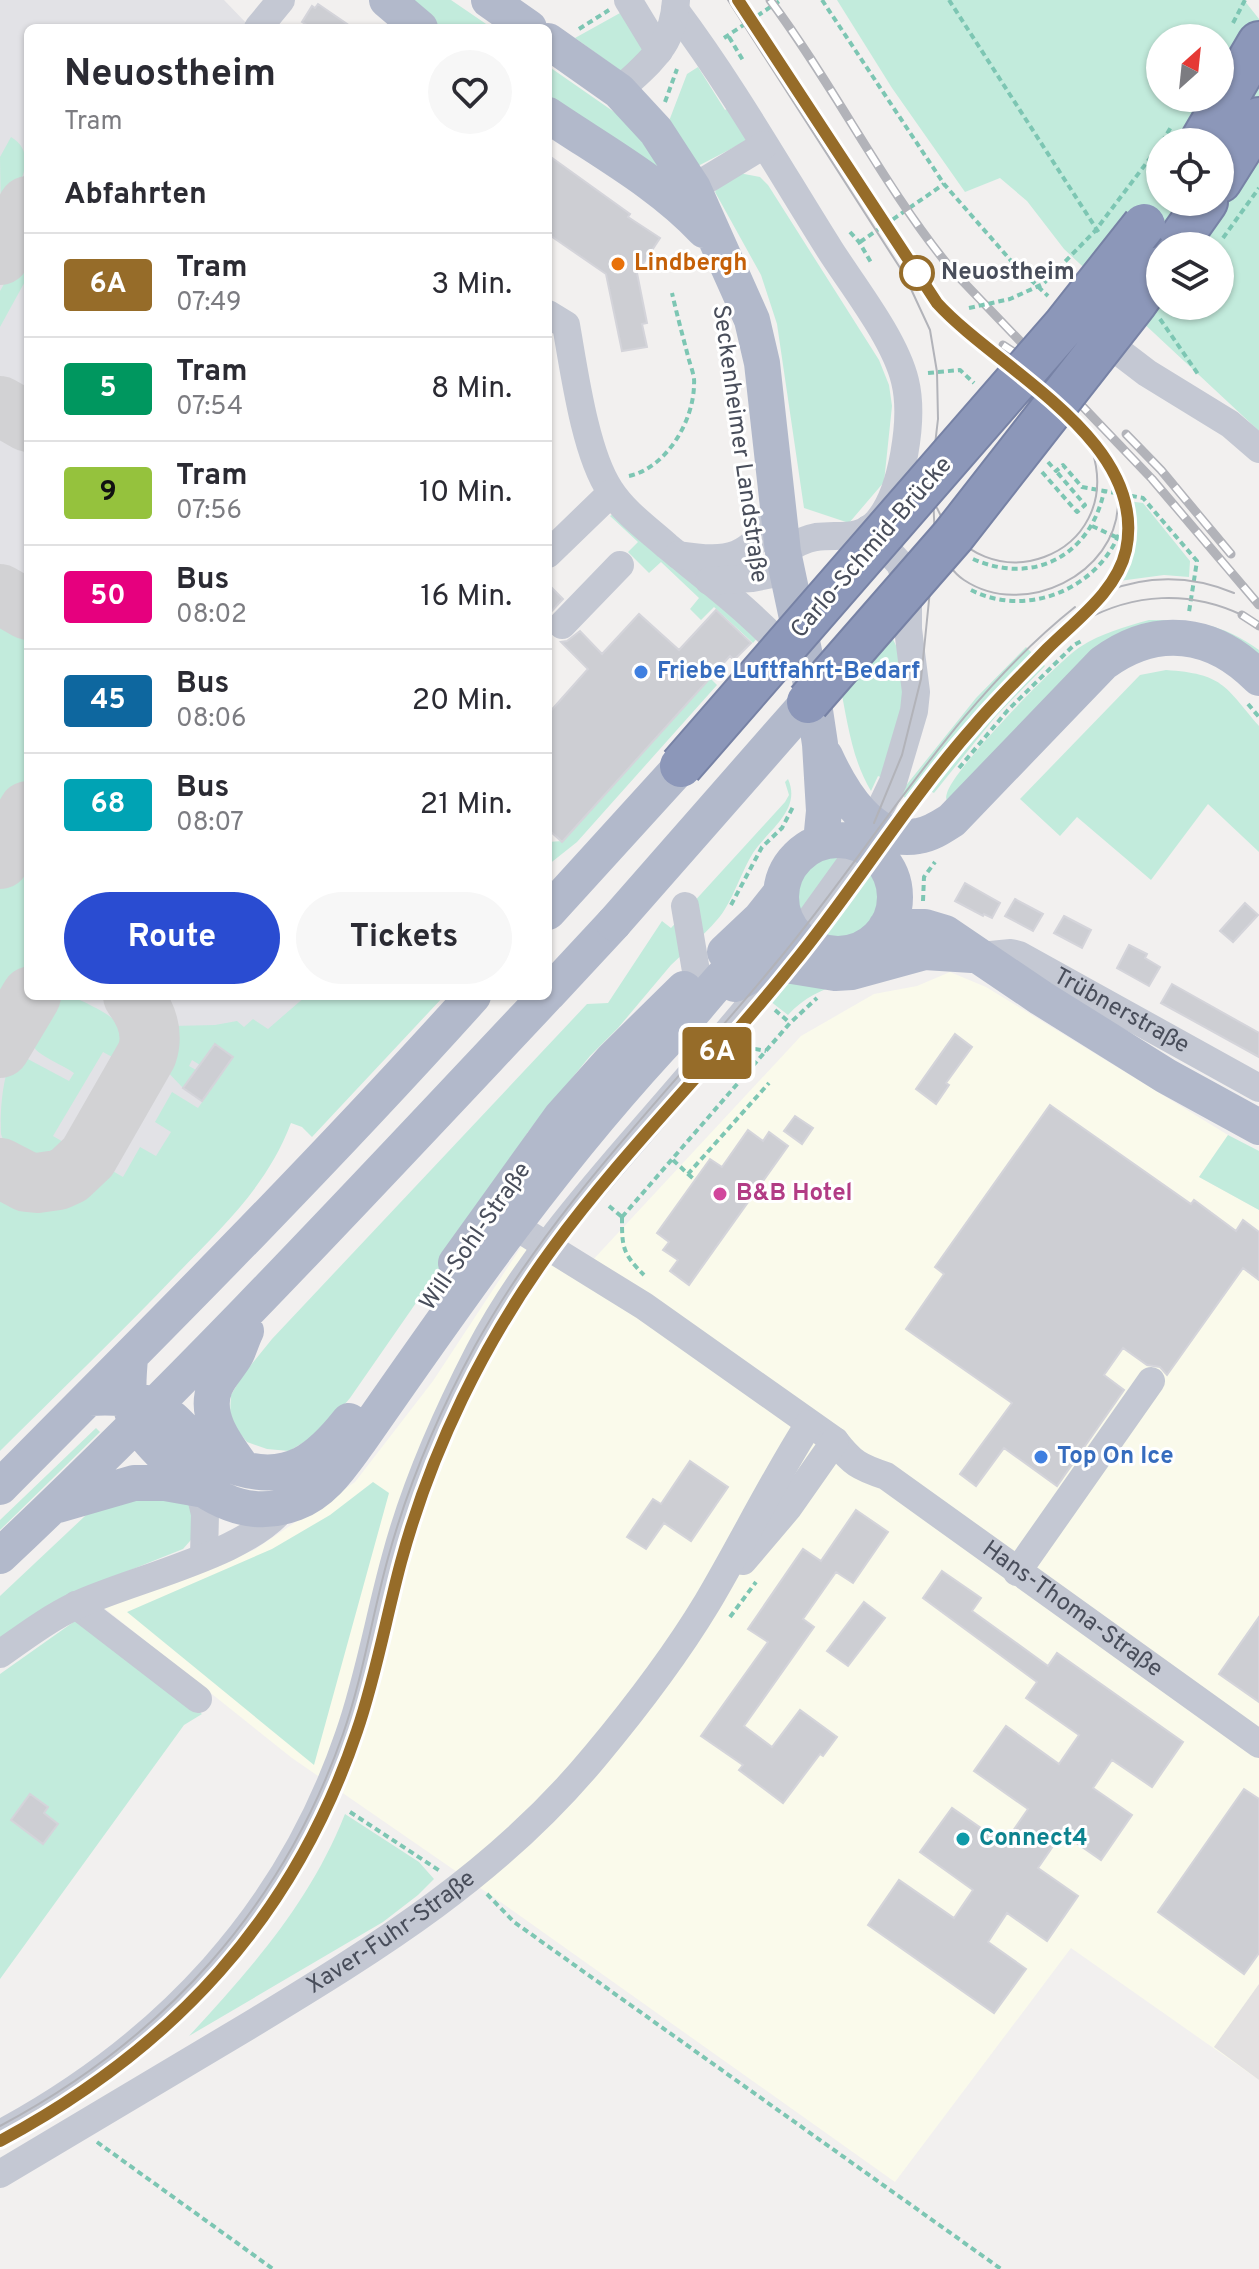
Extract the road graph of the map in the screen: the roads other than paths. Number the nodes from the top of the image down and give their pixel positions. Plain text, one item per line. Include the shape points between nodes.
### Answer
1 (281, 0) edge
2 (387, 0) edge
3 (489, 0) edge
4 (621, 4) edge
5 (676, 5) edge
6 (261, 24) edge
7 (415, 24) edge
8 (523, 24) edge
9 (1259, 43) edge
10 (552, 44) edge
11 (659, 51) junction
12 (619, 91) junction
13 (552, 117) edge
14 (1259, 119) edge
15 (1209, 128) edge
16 (764, 145) junction
17 (1234, 159) edge
18 (688, 198) junction
19 (1149, 216) edge
20 (1146, 288) edge
21 (1056, 304) road end
22 (552, 316) edge
23 (1259, 449) edge
24 (607, 486) junction
25 (777, 513) junction
26 (868, 529) junction
27 (552, 549) edge
28 (678, 555) junction
29 (785, 562) junction
30 (620, 565) dead end
31 (709, 581) junction
32 (562, 625) dead end
33 (1250, 686) edge
34 (810, 693) junction
35 (823, 763) junction
36 (681, 766) joint
37 (859, 843) junction
38 (780, 894) junction
39 (685, 906) dead end
40 (552, 908) edge
41 (886, 927) junction
42 (729, 948) junction
43 (790, 951) junction
44 (980, 956) junction
45 (552, 990) edge
46 (700, 990) junction
47 (469, 1000) edge
48 (542, 1000) edge
49 (1259, 1088) edge
50 (1259, 1127) edge
51 (562, 1161) junction
52 (513, 1212) junction
53 (561, 1233) junction
54 (257, 1303) junction
55 (130, 1358) junction
56 (1151, 1381) dead end
57 (89, 1398) junction
58 (141, 1410) junction
59 (809, 1424) junction
60 (835, 1441) junction
61 (309, 1461) junction
62 (243, 1469) junction
63 (0, 1487) edge
64 (199, 1489) junction
65 (53, 1506) junction
66 (285, 1506) junction
67 (0, 1556) edge
68 (204, 1556) junction
69 (1017, 1572) junction
70 (706, 1604) junction
71 (76, 1605) junction
72 (0, 1654) edge
73 (198, 1699) dead end
74 (1259, 1744) edge
75 (0, 2134) edge
76 (0, 2174) edge

1 - 6 street
2 - 7 main road
3 - 8 main road, Seckenheimer Landstraße
4 - 11 street
5 - 11 street via 673,28
5 - 16 street via 717,43
9 - 15 highway
10 - 12 main road, Seckenheimer Landstraße
11 - 12 street
12 - 18 main road, Seckenheimer Landstraße via 656,131
13 - 18 main road, Seckenheimer Landstraße
14 - 17 highway
16 - 18 street
16 - 26 street via 888,341 906,384 899,475 888,505
18 - 25 main road, Seckenheimer Landstraße via 724,254 759,342
19 - 36 highway, Carlo-Schmid-Brücke, bridge via 1065,325
20 - 34 highway, Carlo-Schmid-Brücke, bridge via 953,536
21 - 23 street
22 - 24 street via 566,325 595,460
24 - 27 street
24 - 28 street
25 - 28 street via 762,537 737,556
25 - 29 main road, Seckenheimer Landstraße
26 - 29 street via 852,537 815,537 798,543
26 - 37 street via 900,564 908,584 916,692 902,755
28 - 31 street
29 - 31 street via 752,578
29 - 34 main road, Seckenheimer Landstraße
30 - 32 street
31 - 34 street via 772,635
33 - 37 main road via 1245,664 1220,647 1191,638 1167,637 1122,649 919,853 901,861
34 - 35 main road, Seckenheimer Landstraße
34 - 45 main road, Carlo-Schmid-Brücke, bridge
35 - 37 main road, Seckenheimer Landstraße via 838,809
35 - 42 main road via 796,831 765,868
36 - 40 main road, Carlo-Schmid-Brücke
37 - 38 main road via 803,851 789,866
37 - 41 main road, Seckenheimer Landstraße via 891,876 895,902
37 - 43 street
38 - 42 main road, Will-Sohl-Straße
38 - 43 main road
39 - 46 street
41 - 43 main road via 868,946 844,954
41 - 44 main road via 945,933
42 - 46 main road, Will-Sohl-Straße
43 - 44 main road via 835,973 925,952
43 - 46 main road, Will-Sohl-Straße via 781,939 757,947
43 - 53 street
44 - 49 street, Trübnerstraße via 1019,955
44 - 50 main road via 1166,1076
46 - 51 main road, Will-Sohl-Straße
46 - 52 main road, Will-Sohl-Straße via 613,1059 561,1117
47 - 55 main road
48 - 54 main road, Carlo-Schmid-Brücke
51 - 52 main road, Will-Sohl-Straße
51 - 53 street
52 - 53 street, Hans-Thoma-Straße
52 - 61 main road, Will-Sohl-Straße via 341,1430
52 - 66 main road, Will-Sohl-Straße via 333,1476 314,1493
53 - 59 street, Hans-Thoma-Straße via 645,1292
53 - 75 street via 480,1350 443,1426 395,1557 350,1734 328,1791 272,1894 209,1975 148,2035 71,2093
54 - 58 main road, Carlo-Schmid-Brücke
54 - 62 main road via 235,1357 214,1389 213,1416
55 - 57 main road
55 - 58 main road
56 - 69 street
57 - 58 main road
57 - 63 main road
58 - 62 main road, Will-Sohl-Straße via 170,1416 203,1449
58 - 64 main road via 151,1442
58 - 65 main road, Carlo-Schmid-Brücke
59 - 60 street, Hans-Thoma-Straße
59 - 70 street, Xaver-Fuhr-Straße
60 - 69 street, Hans-Thoma-Straße via 851,1461 886,1476
60 - 70 street, Xaver-Fuhr-Straße via 788,1508
61 - 62 main road, Will-Sohl-Straße via 272,1473
61 - 66 street
64 - 65 main road via 134,1483
64 - 66 main road, Will-Sohl-Straße via 252,1508
64 - 68 street via 205,1514
65 - 67 main road, Carlo-Schmid-Brücke
66 - 68 street via 257,1531
68 - 71 street
69 - 74 street, Hans-Thoma-Straße
70 - 76 street, Xaver-Fuhr-Straße via 595,1757 556,1801 467,1882 374,1950
71 - 72 street
71 - 73 street

